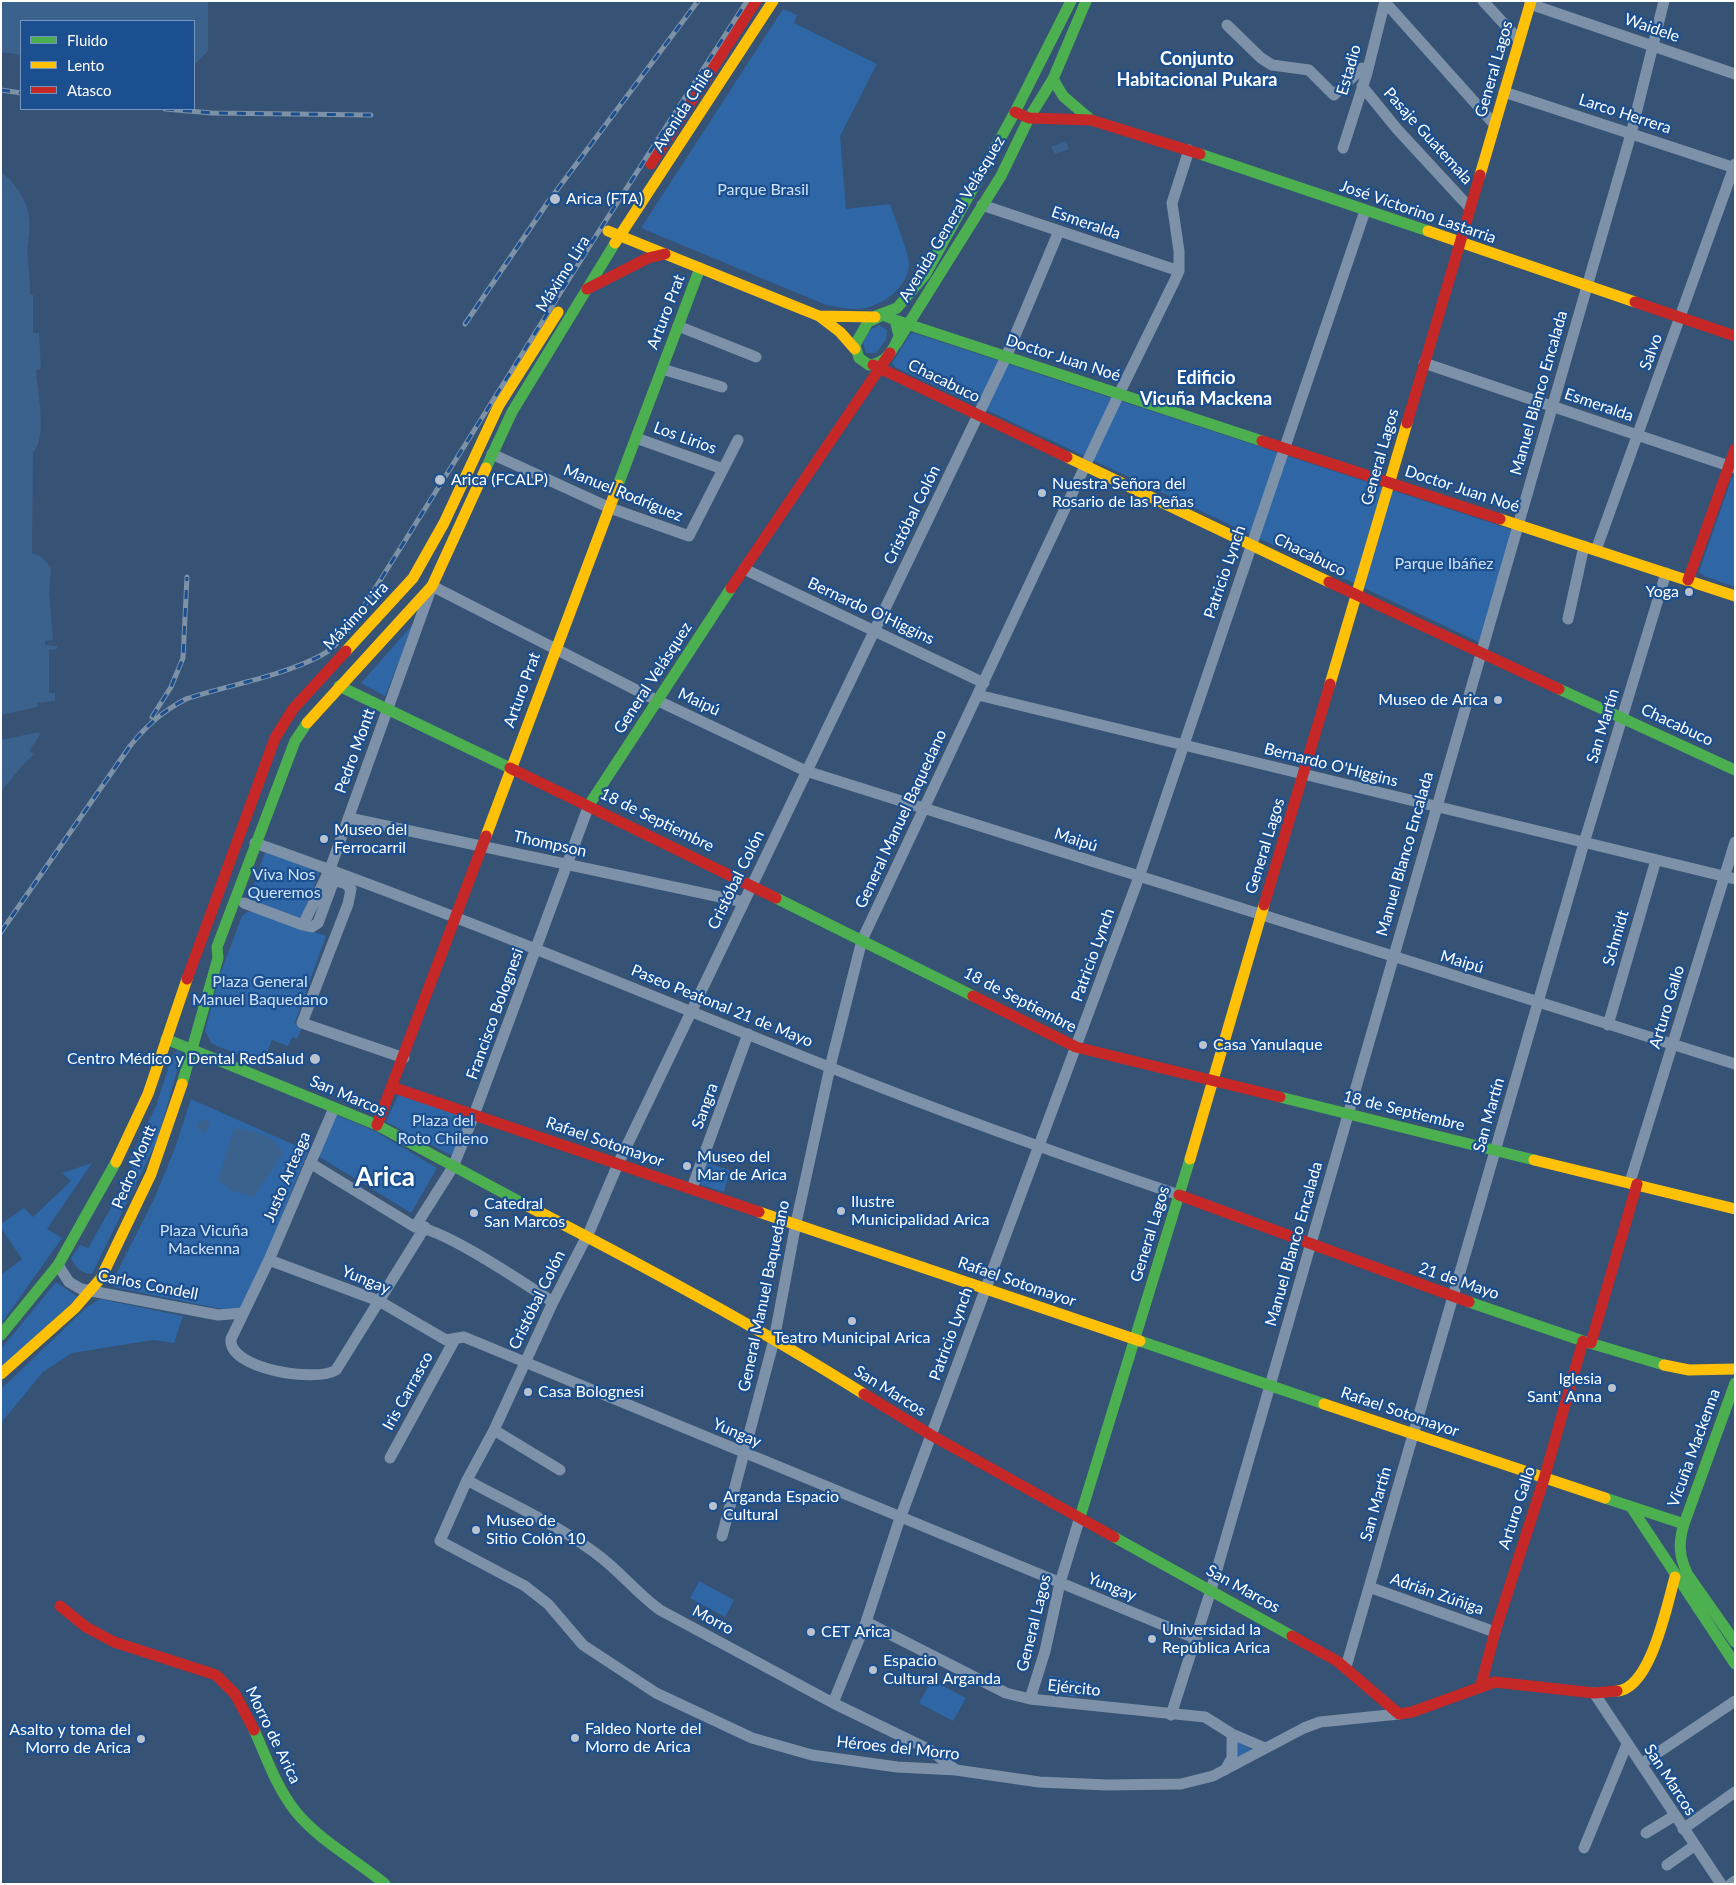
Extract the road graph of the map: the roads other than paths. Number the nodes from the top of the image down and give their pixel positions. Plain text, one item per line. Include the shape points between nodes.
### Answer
1 (756, 1) edge
2 (773, 1) edge
3 (1071, 1) edge
4 (1086, 1) edge
5 (1385, 1) edge
6 (1482, 1) edge
7 (1664, 1) edge
8 (1530, 2) edge
9 (1227, 26) dead end
10 (1520, 40) junction
11 (1653, 46) junction
12 (1367, 73) junction
13 (1735, 74) edge
14 (1053, 78) junction
15 (1362, 86) junction
16 (1504, 92) junction
17 (1015, 112) junction
18 (1029, 118) junction
19 (1091, 120) junction
20 (1494, 125) junction
21 (1631, 134) junction
22 (1343, 148) dead end
23 (1190, 150) junction
24 (1734, 167) edge
25 (644, 176) dead end
26 (982, 205) junction
27 (1470, 208) junction
28 (1365, 211) junction
29 (617, 218) dead end
30 (1059, 231) junction
31 (614, 234) junction
32 (1460, 244) junction
33 (666, 254) junction
34 (590, 262) dead end
35 (700, 268) junction
36 (1179, 272) junction
37 (1587, 287) junction
38 (586, 290) junction
39 (565, 301) dead end
40 (819, 316) junction
41 (876, 317) junction
42 (1681, 318) junction
43 (895, 320) junction
44 (907, 324) junction
45 (678, 326) junction
46 (1735, 336) edge
47 (855, 349) junction
48 (893, 349) junction
49 (756, 357) dead end
50 (1006, 357) junction
51 (1424, 363) junction
52 (877, 366) junction
53 (662, 369) junction
54 (722, 387) dead end
55 (1119, 394) junction
56 (1552, 406) junction
57 (978, 415) junction
58 (1638, 436) junction
59 (636, 438) junction
60 (738, 440) dead end
61 (1285, 448) junction
62 (1735, 449) edge
63 (492, 454) junction
64 (1085, 466) junction
65 (1732, 467) edge
66 (723, 469) junction
67 (1389, 482) junction
68 (610, 508) junction
69 (1518, 525) junction
70 (1252, 545) junction
71 (1584, 546) junction
72 (1596, 550) junction
73 (744, 569) junction
74 (1666, 573) junction
75 (1688, 580) junction
76 (432, 586) junction
77 (1356, 595) junction
78 (1735, 596) edge
79 (1568, 619) dead end
80 (874, 631) junction
81 (554, 650) junction
82 (1481, 653) junction
83 (984, 683) junction
84 (339, 686) junction
85 (978, 695) junction
86 (657, 701) junction
87 (388, 709) junction
88 (1622, 718) junction
89 (1184, 745) junction
90 (511, 767) junction
91 (1735, 770) edge
92 (806, 771) junction
93 (1303, 775) junction
94 (589, 805) junction
95 (924, 807) junction
96 (1436, 807) junction
97 (349, 818) junction
98 (255, 842) junction
99 (1735, 842) edge
100 (1584, 843) junction
101 (482, 846) junction
102 (1656, 860) junction
103 (567, 864) junction
104 (330, 876) junction
105 (1139, 877) junction
106 (1729, 878) edge
107 (752, 885) junction
108 (744, 902) junction
109 (244, 903) junction
110 (1261, 916) junction
111 (456, 917) junction
112 (862, 940) junction
113 (537, 948) junction
114 (1392, 957) junction
115 (218, 958) junction
116 (1538, 1002) junction
117 (691, 1011) junction
118 (1608, 1025) junction
119 (748, 1034) junction
120 (166, 1039) junction
121 (1672, 1046) junction
122 (1076, 1047) junction
123 (193, 1049) junction
124 (404, 1058) junction
125 (1735, 1064) edge
126 (830, 1067) junction
127 (1212, 1080) junction
128 (392, 1088) junction
129 (334, 1108) junction
130 (1348, 1114) junction
131 (474, 1115) junction
132 (377, 1125) junction
133 (1039, 1147) junction
134 (1495, 1150) junction
135 (310, 1163) junction
136 (618, 1164) junction
137 (453, 1167) junction
138 (1633, 1183) junction
139 (692, 1188) junction
140 (1179, 1195) junction
141 (1735, 1209) edge
142 (796, 1224) junction
143 (420, 1227) junction
144 (587, 1237) junction
145 (1310, 1244) junction
146 (269, 1260) junction
147 (58, 1265) junction
148 (986, 1288) junction
149 (90, 1291) junction
150 (1453, 1296) junction
151 (380, 1301) junction
152 (553, 1302) junction
153 (243, 1313) junction
154 (1, 1334) edge
155 (1135, 1339) junction
156 (455, 1340) junction
157 (774, 1340) junction
158 (1587, 1342) junction
159 (524, 1363) junction
160 (1735, 1369) edge
161 (1, 1374) edge
162 (1735, 1383) edge
163 (1270, 1386) junction
164 (494, 1430) junction
165 (1413, 1434) junction
166 (931, 1435) junction
167 (744, 1453) junction
168 (390, 1458) dead end
169 (560, 1470) dead end
170 (1544, 1479) junction
171 (467, 1480) junction
172 (1631, 1507) junction
173 (1080, 1517) junction
174 (900, 1518) junction
175 (1684, 1524) junction
176 (722, 1536) dead end
177 (440, 1541) joint
178 (1675, 1577) junction
179 (1691, 1579) junction
180 (1060, 1583) junction
181 (1369, 1588) junction
182 (1211, 1590) junction
183 (60, 1606) dead end
184 (866, 1622) junction
185 (1495, 1632) junction
186 (1197, 1639) junction
187 (1735, 1642) edge
188 (1735, 1664) edge
189 (1346, 1667) junction
190 (1482, 1685) junction
191 (1594, 1693) junction
192 (1030, 1699) junction
193 (1735, 1701) edge
194 (833, 1703) junction
195 (1399, 1714) junction
196 (1171, 1715) junction
197 (1232, 1734) junction
198 (1627, 1744) junction
199 (1265, 1748) junction
200 (1641, 1764) junction
201 (956, 1770) junction
202 (1225, 1770) junction
203 (1735, 1792) edge
204 (1674, 1816) junction
205 (1683, 1829) junction
206 (1646, 1833) dead end
207 (1694, 1846) junction
208 (1584, 1848) dead end
209 (1668, 1864) dead end
210 (1735, 1881) edge
211 (1716, 1882) edge
212 (385, 1884) edge
213 (1731, 1884) edge

1 - 25 main road, Avenida Chile
2 - 31 main road, Avenida Chile
3 - 17 main road, Avenida General Velásquez
4 - 14 main road, Avenida General Velásquez
5 - 12 street, Estadio
5 - 20 street
6 - 10 street
7 - 11 street, Manuel Blanco Encalada
8 - 10 main road, General Lagos
8 - 11 street, Waidele
9 - 12 street via 1261,58 1272,65 1309,70 1334,95 1362,68
10 - 16 main road, General Lagos
11 - 13 street, Waidele
11 - 21 street, Manuel Blanco Encalada
12 - 15 street, Estadio
14 - 18 main road, Avenida General Velásquez
14 - 19 main road, José Victorino Lastarria via 1063,96
15 - 22 street, Estadio
15 - 27 street, Pasaje Guatemala via 1397,130
16 - 20 main road, General Lagos
16 - 21 street, Larco Herrera
17 - 18 main road, José Victorino Lastarria
17 - 41 main road, Avenida General Velásquez via 925,275 897,308
18 - 19 main road, José Victorino Lastarria
18 - 26 main road, Avenida General Velásquez via 1001,176
19 - 23 main road, José Victorino Lastarria
20 - 27 main road, General Lagos
21 - 24 street, Larco Herrera
21 - 37 street, Manuel Blanco Encalada
23 - 28 main road, José Victorino Lastarria
23 - 36 street, General Manuel Baquedano via 1172,203
24 - 42 street, Salvo
26 - 30 street, Esmeralda
26 - 44 main road, Avenida General Velásquez
27 - 32 main road, General Lagos
28 - 32 main road, José Victorino Lastarria
28 - 61 street, Patricio Lynch
29 - 31 main road
30 - 36 street, Esmeralda
30 - 50 street, Cristóbal Colón
31 - 33 main road
31 - 34 main road, Máximo Lira
31 - 38 main road, Máximo Lira
32 - 37 main road, José Victorino Lastarria
32 - 51 main road, General Lagos
33 - 35 main road
33 - 38 main road via 648,258
35 - 40 main road
35 - 45 main road, Arturo Prat
36 - 55 street, General Manuel Baquedano
37 - 42 main road, José Victorino Lastarria
37 - 56 street, Manuel Blanco Encalada
38 - 63 main road, Máximo Lira via 512,412
39 - 120 main road, Máximo Lira via 499,405 444,523 413,578 293,709 275,738
40 - 41 main road
40 - 47 main road
41 - 43 main road via 887,316
41 - 47 main road via 863,329
42 - 46 main road, José Victorino Lastarria
42 - 58 street, Salvo
43 - 44 main road, Doctor Juan Noé
43 - 48 main road via 900,332
44 - 48 main road, Avenida General Velásquez
44 - 50 main road, Doctor Juan Noé
45 - 49 street
45 - 53 main road, Arturo Prat
47 - 52 main road via 862,361
48 - 52 main road
50 - 55 main road, Doctor Juan Noé
50 - 57 street, Cristóbal Colón
51 - 56 street, Esmeralda
51 - 67 main road, General Lagos
52 - 57 main road, Chacabuco
52 - 73 main road
53 - 54 street
53 - 59 main road, Arturo Prat
55 - 61 main road, Doctor Juan Noé
55 - 64 street, General Manuel Baquedano
56 - 58 street, Esmeralda
56 - 69 street, Manuel Blanco Encalada
57 - 64 main road, Chacabuco
57 - 80 street, Cristóbal Colón
58 - 65 street, Esmeralda
58 - 72 street, Salvo
59 - 66 street, Los Lirios
59 - 68 main road, Arturo Prat
60 - 66 street
61 - 67 main road, Doctor Juan Noé
61 - 70 street, Patricio Lynch
62 - 65 main road
63 - 68 street, Manuel Rodríguez
63 - 76 main road, Máximo Lira
64 - 70 main road, Chacabuco
64 - 83 street, General Manuel Baquedano
65 - 75 main road
66 - 68 street, Manuel Rodríguez via 689,536
67 - 69 main road, Doctor Juan Noé
67 - 77 main road, General Lagos
68 - 81 main road, Arturo Prat
69 - 71 main road, Doctor Juan Noé
69 - 82 street, Manuel Blanco Encalada
70 - 77 main road, Chacabuco
70 - 89 street, Patricio Lynch
71 - 72 main road, Doctor Juan Noé
71 - 79 street
72 - 74 main road, Doctor Juan Noé
73 - 80 street, Bernardo O'Higgins
73 - 86 main road, General Velásquez
74 - 75 main road, Doctor Juan Noé
74 - 88 street, San Martín
75 - 78 main road, Doctor Juan Noé
76 - 81 street, Maipú
76 - 84 main road, Máximo Lira
76 - 87 street, Pedro Montt
77 - 82 main road, Chacabuco
77 - 93 main road, General Lagos
80 - 83 street, Bernardo O'Higgins
80 - 92 street, Cristóbal Colón
81 - 86 street, Maipú
81 - 90 main road, Arturo Prat
82 - 88 main road, Chacabuco
82 - 96 street, Manuel Blanco Encalada
83 - 85 street, General Manuel Baquedano
84 - 87 main road, 18 de Septiembre
84 - 98 main road, Máximo Lira via 305,725 295,742
85 - 89 street, Bernardo O'Higgins
85 - 95 street, General Manuel Baquedano
86 - 92 street, Maipú
86 - 94 main road, General Velásquez
87 - 90 main road, 18 de Septiembre
87 - 97 street, Pedro Montt
88 - 91 main road, Chacabuco
88 - 100 street, San Martín
89 - 93 street, Bernardo O'Higgins
89 - 105 street, Patricio Lynch
90 - 94 main road, 18 de Septiembre
90 - 101 main road, Arturo Prat
92 - 95 street, Maipú
92 - 107 street, Cristóbal Colón
93 - 96 street, Bernardo O'Higgins
93 - 110 main road, General Lagos
94 - 103 street, Francisco Bolognesi
94 - 107 main road, 18 de Septiembre
95 - 105 street, Maipú
95 - 112 street, General Manuel Baquedano
96 - 100 street, Bernardo O'Higgins
96 - 114 street, Manuel Blanco Encalada
97 - 101 street, Thompson
97 - 104 street, Pedro Montt
98 - 104 street, Paseo Peatonal 21 de Mayo
98 - 109 main road, Máximo Lira via 262,852
98 - 115 main road, Máximo Lira via 217,947
99 - 106 street, Arturo Gallo
100 - 102 street, Bernardo O'Higgins
100 - 116 street, San Martín
101 - 103 street, Thompson
101 - 111 main road, Arturo Prat
102 - 106 street, Bernardo O'Higgins
102 - 118 street, Schmidt
103 - 108 street, Thompson
103 - 113 street, Francisco Bolognesi
104 - 109 street, Pedro Montt via 303,925
104 - 111 street, Paseo Peatonal 21 de Mayo
104 - 124 street via 351,889 302,1023
105 - 110 street, Maipú
105 - 122 street, Patricio Lynch
106 - 121 street, Arturo Gallo
107 - 108 street, Cristóbal Colón
107 - 112 main road, 18 de Septiembre
108 - 117 street, Cristóbal Colón
109 - 115 main road, Máximo Lira via 226,950
110 - 114 street, Maipú
110 - 127 main road, General Lagos
111 - 113 street, Paseo Peatonal 21 de Mayo
111 - 124 main road, Arturo Prat
112 - 122 main road, 18 de Septiembre
112 - 126 street, General Manuel Baquedano
113 - 117 street, Paseo Peatonal 21 de Mayo
113 - 131 street, Francisco Bolognesi
114 - 116 street, Maipú
114 - 130 street, Manuel Blanco Encalada
115 - 123 main road, Máximo Lira
116 - 118 street, Maipú
116 - 134 street, San Martín
117 - 119 street, Paseo Peatonal 21 de Mayo
117 - 136 street, Cristóbal Colón
118 - 121 street, Maipú
119 - 126 street, Paseo Peatonal 21 de Mayo
119 - 139 street, Sangra
120 - 123 main road, San Marcos
120 - 147 main road, Pedro Montt via 148,1094 122,1150
121 - 125 street, Maipú
121 - 138 street, Arturo Gallo
122 - 127 main road, 18 de Septiembre
122 - 133 street, Patricio Lynch
123 - 129 main road, San Marcos
123 - 149 main road, Pedro Montt via 151,1174 102,1278
124 - 128 main road, Arturo Prat
126 - 133 street, Paseo Peatonal 21 de Mayo
126 - 142 street, General Manuel Baquedano
127 - 130 main road, 18 de Septiembre
127 - 140 main road, General Lagos
128 - 131 main road, Rafael Sotomayor
128 - 132 main road, Arturo Prat
129 - 132 main road, San Marcos
129 - 135 street, Justo Arteaga
130 - 134 main road, 18 de Septiembre
130 - 145 street, Manuel Blanco Encalada
131 - 136 main road, Rafael Sotomayor
131 - 137 street, Francisco Bolognesi
132 - 137 main road, San Marcos
133 - 140 street, Paseo Peatonal 21 de Mayo
133 - 148 street, Patricio Lynch
134 - 138 main road, 18 de Septiembre
134 - 150 street, San Martín
135 - 143 street
135 - 146 street, Justo Arteaga
136 - 139 main road, Rafael Sotomayor
136 - 144 street, Cristóbal Colón
137 - 143 street, Francisco Bolognesi
137 - 144 main road, San Marcos
138 - 141 main road, 18 de Septiembre
138 - 158 main road, Arturo Gallo
139 - 142 main road, Rafael Sotomayor
140 - 145 main road, 21 de Mayo
140 - 155 main road, General Lagos
142 - 148 main road, Rafael Sotomayor
142 - 157 street, General Manuel Baquedano
143 - 151 street, Francisco Bolognesi
143 - 152 street via 458,1245
144 - 152 street, Cristóbal Colón
144 - 157 main road, San Marcos
145 - 150 main road, 21 de Mayo
145 - 163 street, Manuel Blanco Encalada
146 - 151 street, Yungay
146 - 153 street, Justo Arteaga
147 - 149 street, Carlos Condell via 69,1282
147 - 154 main road, Pedro Montt
148 - 155 main road, Rafael Sotomayor
148 - 166 street, Patricio Lynch
149 - 153 street, Carlos Condell via 218,1315
149 - 161 main road, Pedro Montt
150 - 158 main road, 21 de Mayo
150 - 165 street, San Martín
151 - 153 street, Francisco Bolognesi via 336,1370 321,1376 266,1370 234,1352 230,1346
151 - 156 street, Yungay via 446,1340
152 - 159 street, Cristóbal Colón
155 - 163 main road, Rafael Sotomayor
155 - 173 main road, General Lagos
156 - 159 street, Yungay via 464,1337
156 - 168 street, Iris Carrasco
157 - 166 main road, San Marcos
157 - 167 street, General Manuel Baquedano
158 - 160 main road, 21 de Mayo via 1669,1367
158 - 170 main road, Arturo Gallo
159 - 164 street, Cristóbal Colón
159 - 167 street, Yungay
162 - 175 main road, Vicuña Mackenna
163 - 165 main road, Rafael Sotomayor
163 - 182 street, Manuel Blanco Encalada
164 - 169 street
164 - 171 street, Cristóbal Colón
165 - 170 main road, Rafael Sotomayor
165 - 181 street, San Martín
166 - 173 main road, San Marcos
166 - 174 street, Patricio Lynch
167 - 174 street, Yungay
167 - 176 street, General Manuel Baquedano
170 - 172 main road, Rafael Sotomayor
170 - 185 main road, Arturo Gallo
171 - 177 street, Cristóbal Colón
171 - 194 street, Morro via 580,1543 603,1559 660,1610
172 - 175 main road, Rafael Sotomayor
172 - 178 main road
173 - 180 street, General Lagos
173 - 182 main road, San Marcos
174 - 180 street, Yungay
174 - 184 street, Patricio Lynch
175 - 179 main road via 1679,1552
177 - 201 street, Héroes del Morro via 525,1586 548,1604 583,1644 600,1657 656,1692 752,1738 812,1755 897,1767
178 - 179 main road via 1684,1574
178 - 188 main road
178 - 191 main road via 1650,1659 1632,1686 1624,1691
179 - 187 main road
180 - 186 street, Yungay
180 - 192 street, General Lagos via 1045,1651
181 - 185 street, Adrián Zúñiga
181 - 189 street, San Martín
182 - 186 street, Manuel Blanco Encalada
182 - 189 main road, San Marcos
183 - 212 main road, Morro de Arica via 73,1620 114,1644 202,1669 225,1681 244,1708 276,1781 297,1814
184 - 192 street, Ejército via 1006,1692
184 - 194 street, Patricio Lynch
185 - 190 main road, Arturo Gallo
186 - 196 street, Manuel Blanco Encalada
189 - 195 main road, San Marcos
190 - 191 main road via 1502,1682
190 - 195 main road
191 - 198 street, San Marcos
192 - 196 street, Ejército
193 - 200 street
194 - 201 street, Morro via 923,1747
195 - 199 street, Héroes del Morro via 1320,1722
196 - 197 street, Ejército via 1205,1717
197 - 199 street, Ejército
197 - 202 street via 1232,1758
198 - 200 street, San Marcos
198 - 208 street
199 - 202 street, Héroes del Morro
200 - 204 street, San Marcos
201 - 202 street, Héroes del Morro via 1039,1782 1107,1785 1181,1784
203 - 205 street
204 - 205 street, San Marcos
204 - 206 street
205 - 207 street, San Marcos
207 - 209 street
207 - 211 street, San Marcos
210 - 213 street

